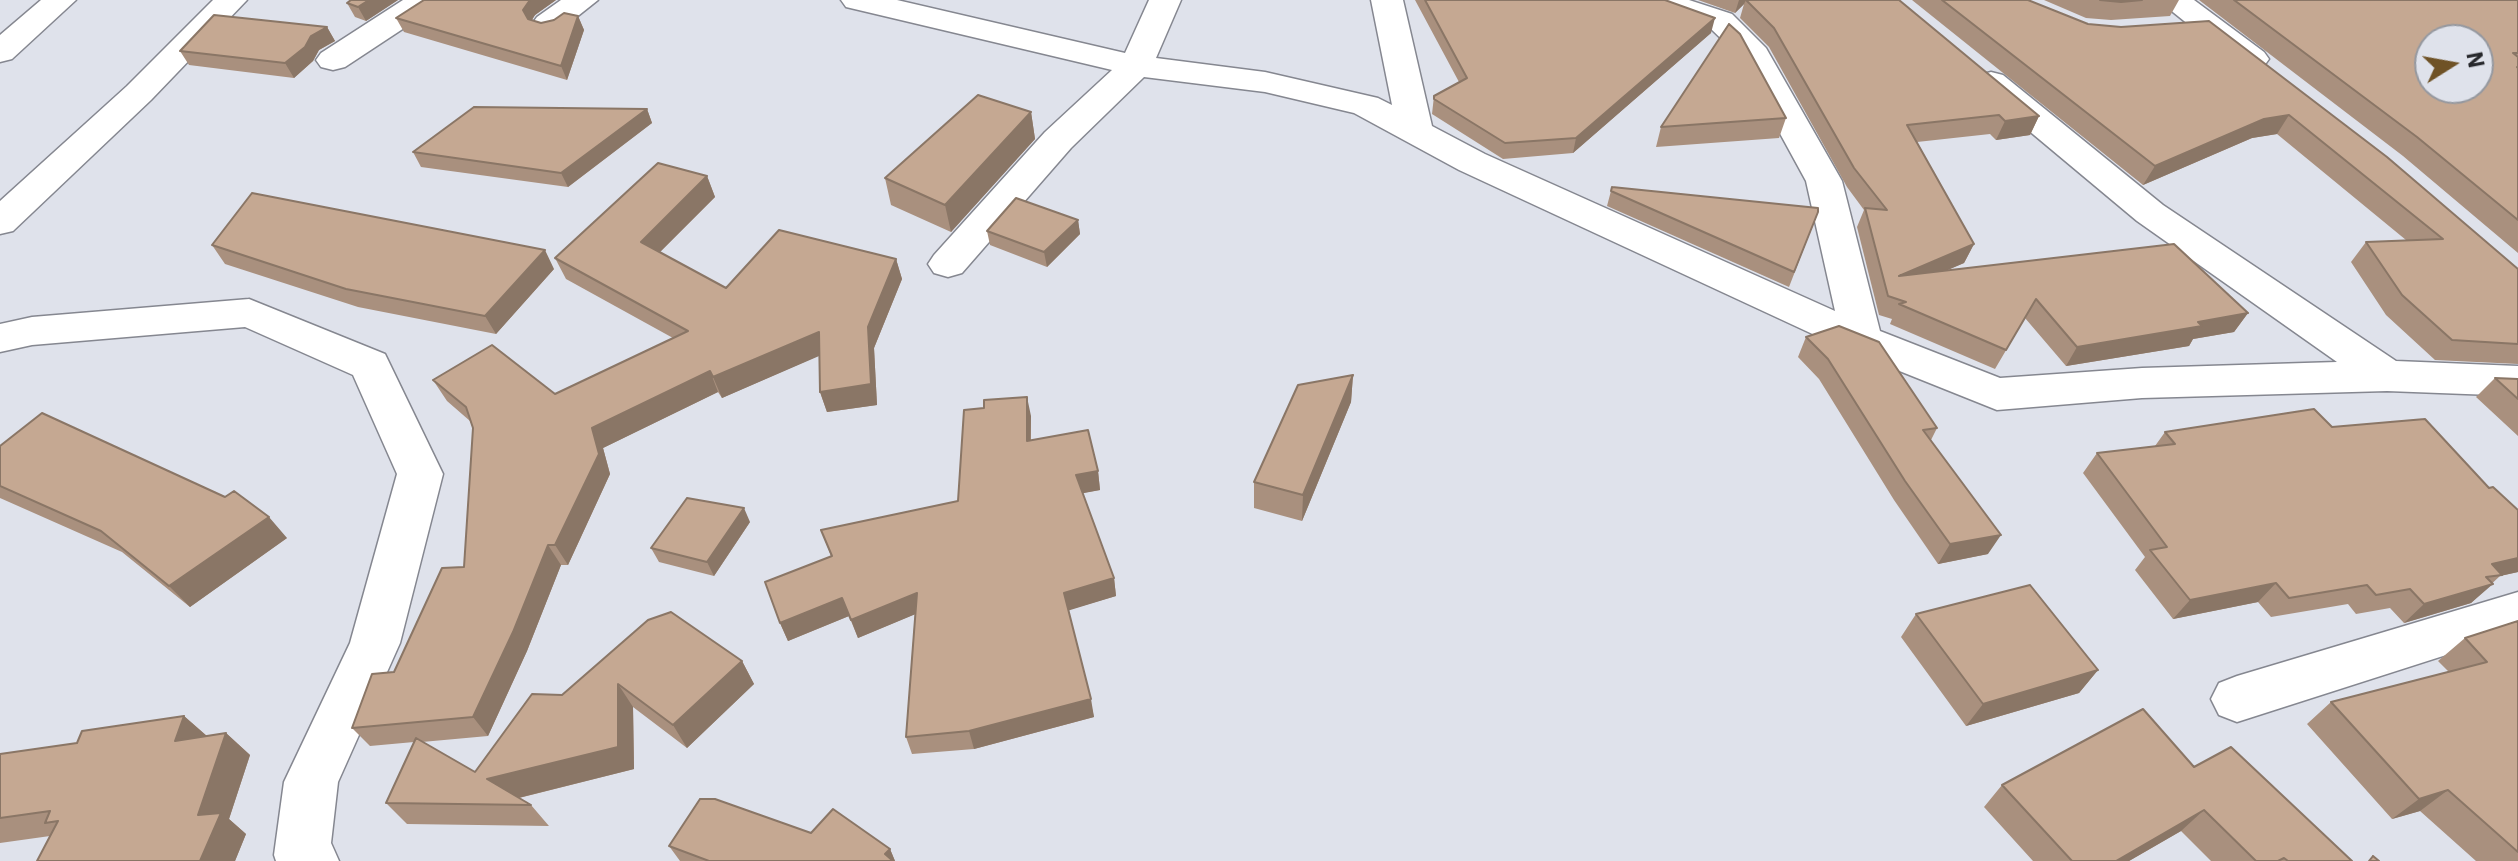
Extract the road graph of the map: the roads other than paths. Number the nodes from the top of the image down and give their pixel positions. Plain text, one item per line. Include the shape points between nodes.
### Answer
1 (60, 0) edge
2 (231, 0) edge
3 (425, 0) edge
4 (582, 0) edge
5 (857, 0) edge
6 (1165, 0) edge
7 (1387, 0) edge
8 (1658, 0) edge
9 (2171, 14) edge
10 (548, 24) edge
11 (0, 52) edge
12 (333, 60) dead end
13 (1965, 61) edge
14 (1136, 66) junction
15 (2281, 82) edge
16 (1415, 131) junction
17 (0, 222) edge
18 (948, 264) dead end
19 (0, 338) edge
20 (1862, 340) junction
21 (2387, 376) junction
22 (2518, 381) edge
23 (2518, 612) edge
24 (2237, 699) dead end
25 (311, 861) edge

1 - 11 street
2 - 17 street
3 - 12 street
4 - 10 street
5 - 14 street
6 - 14 street
7 - 16 street
8 - 20 street via 1721,21 1750,48 1824,181
9 - 15 street via 2210,25
13 - 21 street via 2150,213
14 - 16 street via 1265,82 1366,105
14 - 18 street via 1058,140
16 - 20 street
19 - 25 street via 249,313 370,365 420,474 375,643 311,782 302,855
20 - 21 street via 1997,394 2142,383
21 - 22 street
23 - 24 street

